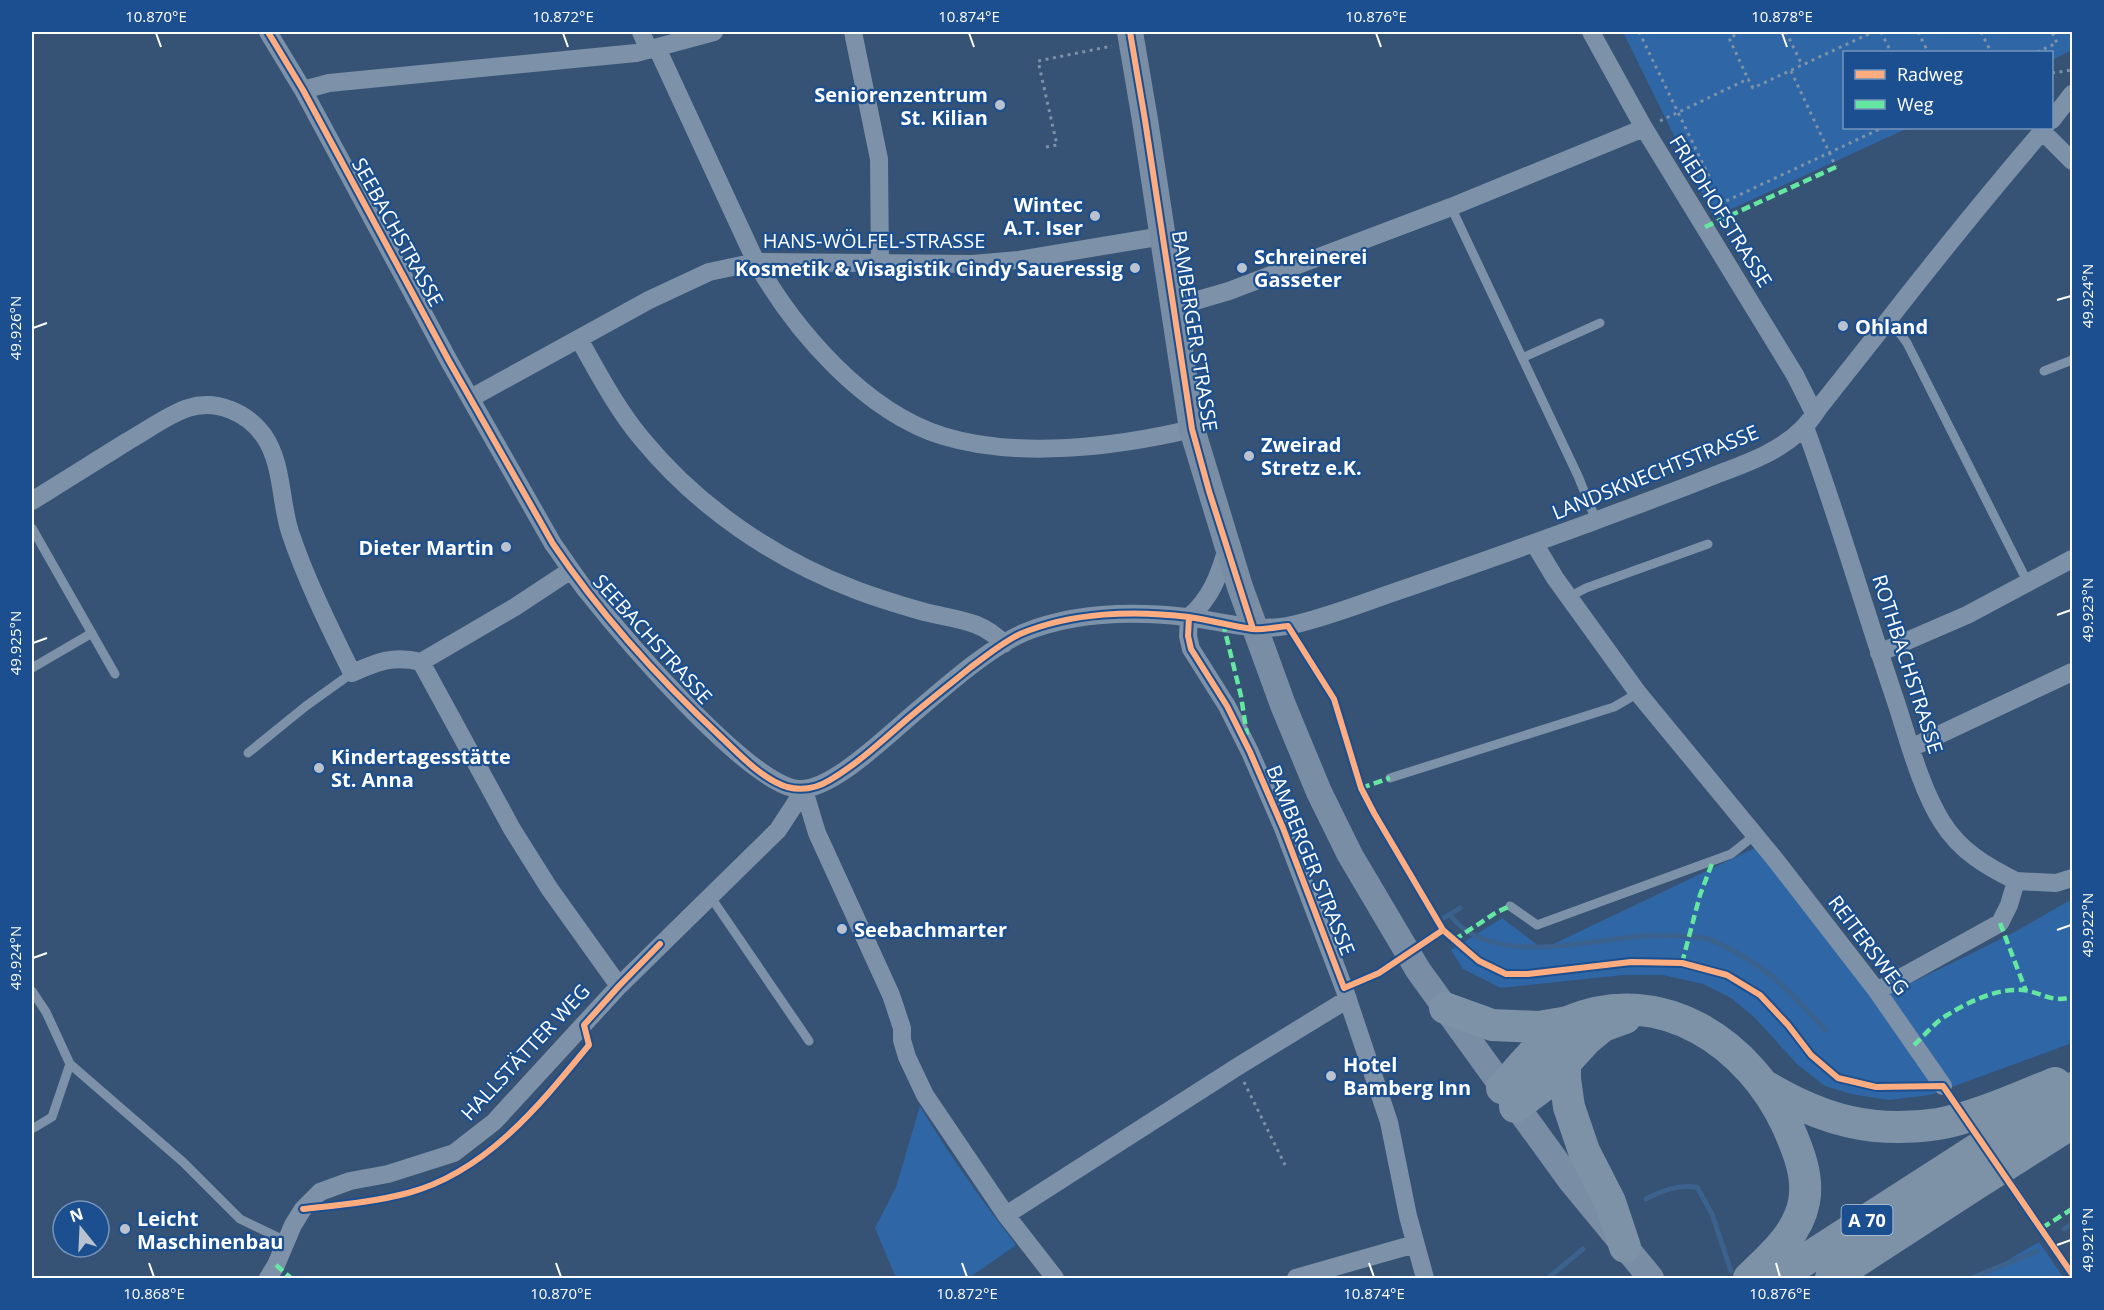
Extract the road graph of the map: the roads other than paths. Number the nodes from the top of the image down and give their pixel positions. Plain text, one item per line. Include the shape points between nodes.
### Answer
1 (268, 32) edge
2 (641, 32) edge
3 (714, 32) edge
4 (853, 32) edge
5 (1591, 32) edge
6 (1131, 37) edge
7 (653, 49) junction
8 (303, 90) junction
9 (2073, 94) edge
10 (2053, 118) edge
11 (1644, 128) junction
12 (2044, 129) edge
13 (2048, 129) edge
14 (2073, 161) edge
15 (1451, 207) junction
16 (1163, 236) junction
17 (756, 262) junction
18 (880, 264) junction
19 (1174, 307) junction
20 (1889, 318) junction
21 (1600, 323) dead end
22 (579, 339) junction
23 (1522, 358) junction
24 (2073, 360) edge
25 (2044, 371) dead end
26 (471, 398) junction
27 (1809, 420) junction
28 (1192, 429) junction
29 (32, 501) edge
30 (1596, 520) junction
31 (32, 528) edge
32 (1534, 543) junction
33 (1708, 544) dead end
34 (1227, 548) junction
35 (2073, 559) edge
36 (571, 570) junction
37 (2028, 583) junction
38 (1569, 597) junction
39 (1188, 617) junction
40 (1253, 629) junction
41 (92, 633) junction
42 (1004, 644) junction
43 (1879, 652) junction
44 (421, 662) junction
45 (32, 668) edge
46 (2073, 672) edge
47 (352, 673) junction
48 (115, 674) dead end
49 (1638, 693) junction
50 (1911, 748) junction
51 (248, 753) dead end
52 (1390, 778) dead end
53 (804, 790) junction
54 (1755, 835) junction
55 (2073, 878) edge
56 (2016, 881) junction
57 (710, 896) junction
58 (1510, 906) dead end
59 (619, 986) junction
60 (32, 991) edge
61 (1877, 991) junction
62 (1348, 999) junction
63 (1445, 1008) junction
64 (1652, 1013) junction
65 (1568, 1022) junction
66 (809, 1041) dead end
67 (1565, 1063) junction
68 (70, 1064) junction
69 (2073, 1076) edge
70 (1943, 1086) joint
71 (1767, 1088) junction
72 (2073, 1088) edge
73 (1509, 1097) junction
74 (2073, 1123) edge
75 (32, 1129) edge
76 (2006, 1131) junction
77 (1965, 1173) junction
78 (1006, 1215) junction
79 (286, 1241) junction
80 (1415, 1244) junction
81 (1625, 1247) junction
82 (2073, 1274) edge
83 (268, 1278) edge
84 (1055, 1278) edge
85 (1296, 1278) edge
86 (1425, 1278) edge
87 (1651, 1278) edge
88 (1749, 1278) edge
89 (1777, 1278) edge
90 (1831, 1278) edge

1 - 8 street, SEEBACHSTRASSE
2 - 7 street
3 - 7 street
4 - 18 street via 879,159
5 - 11 street, FRIEDHOFSTRASSE
6 - 16 main road, BAMBERGER STRASSE
7 - 8 street via 329,83
7 - 17 street
8 - 26 street, SEEBACHSTRASSE
9 - 10 street, LANDSKNECHTSTRASSE
11 - 15 street
11 - 27 street, FRIEDHOFSTRASSE via 1795,375
12 - 20 street, LANDSKNECHTSTRASSE
13 - 14 street
15 - 19 street via 1228,291
15 - 23 lane
16 - 18 street, HANS-WÖLFEL-STRASSE via 1011,261
16 - 19 main road, BAMBERGER STRASSE
17 - 18 street, HANS-WÖLFEL-STRASSE
17 - 22 street, HANS-WÖLFEL-STRASSE via 709,272
17 - 28 street via 793,318 836,366 903,419 943,436 988,446 1060,448
19 - 28 main road, BAMBERGER STRASSE
20 - 27 street, LANDSKNECHTSTRASSE
20 - 37 lane via 1908,343
21 - 23 lane
22 - 26 street, HANS-WÖLFEL-STRASSE
22 - 42 street via 641,438 669,469 735,526 802,568 921,611 974,622 993,632
23 - 30 lane
24 - 25 lane
26 - 36 street, SEEBACHSTRASSE
27 - 30 street, LANDSKNECHTSTRASSE via 1787,441 1757,459
27 - 43 street, ROTHBACHSTRASSE
28 - 34 main road, BAMBERGER STRASSE
29 - 47 street via 188,408 206,405 237,412 264,436 275,458 290,532
30 - 32 street, LANDSKNECHTSTRASSE
31 - 41 lane
32 - 38 street, REITERSWEG
32 - 40 street, LANDSKNECHTSTRASSE via 1365,603 1288,626
33 - 38 lane
34 - 39 street via 1212,592
34 - 40 main road, BAMBERGER STRASSE
35 - 37 street
36 - 44 street
36 - 53 street, SEEBACHSTRASSE via 652,668 744,759 766,776
37 - 43 street via 1967,615
38 - 49 street, REITERSWEG
39 - 40 street
39 - 42 street via 1115,613 1040,627
39 - 62 street, BAMBERGER STRASSE via 1191,649 1227,706 1264,783
40 - 63 main road, BAMBERGER STRASSE via 1319,792 1361,877
41 - 45 lane
41 - 48 lane
42 - 53 street via 852,765 828,781
43 - 50 street, ROTHBACHSTRASSE
44 - 47 street via 405,658 381,661
44 - 59 street via 518,839
46 - 50 street
47 - 51 lane
49 - 52 lane via 1614,707
49 - 54 street, REITERSWEG
50 - 56 street, ROTHBACHSTRASSE via 1942,822 1963,849
53 - 57 street via 778,830
53 - 78 street via 818,833 891,995 907,1057 941,1119
54 - 58 lane via 1731,854 1537,925
54 - 61 street, REITERSWEG
55 - 56 street via 2056,883
56 - 61 street via 2000,923
57 - 59 street
57 - 66 lane
59 - 79 street, HALLSTÄTTER WEG via 476,1138 454,1153 320,1192 303,1209
60 - 68 lane
61 - 70 street, REITERSWEG
62 - 78 street
62 - 80 street, BAMBERGER STRASSE via 1389,1122
63 - 65 highway via 1492,1026 1539,1027
63 - 73 main road, BAMBERGER STRASSE
64 - 65 highway via 1611,1009
64 - 67 highway via 1603,1026
64 - 71 highway via 1696,1026 1723,1043
65 - 73 highway via 1527,1060
67 - 73 highway via 1547,1083
67 - 81 highway via 1569,1107
68 - 75 lane via 52,1117
68 - 79 lane via 183,1162 240,1219
69 - 76 highway
70 - 82 lane
71 - 76 highway via 1824,1116 1865,1125 1940,1124
71 - 88 highway via 1802,1160 1804,1202 1785,1242
72 - 76 highway, A 70
73 - 81 main road, BAMBERGER STRASSE
74 - 76 highway, A 70
76 - 77 highway, A 70
77 - 89 highway, A 70
77 - 90 highway, A 70
78 - 84 street
79 - 83 street, HALLSTÄTTER WEG
80 - 85 street
80 - 86 street, BAMBERGER STRASSE
81 - 87 main road, BAMBERGER STRASSE

